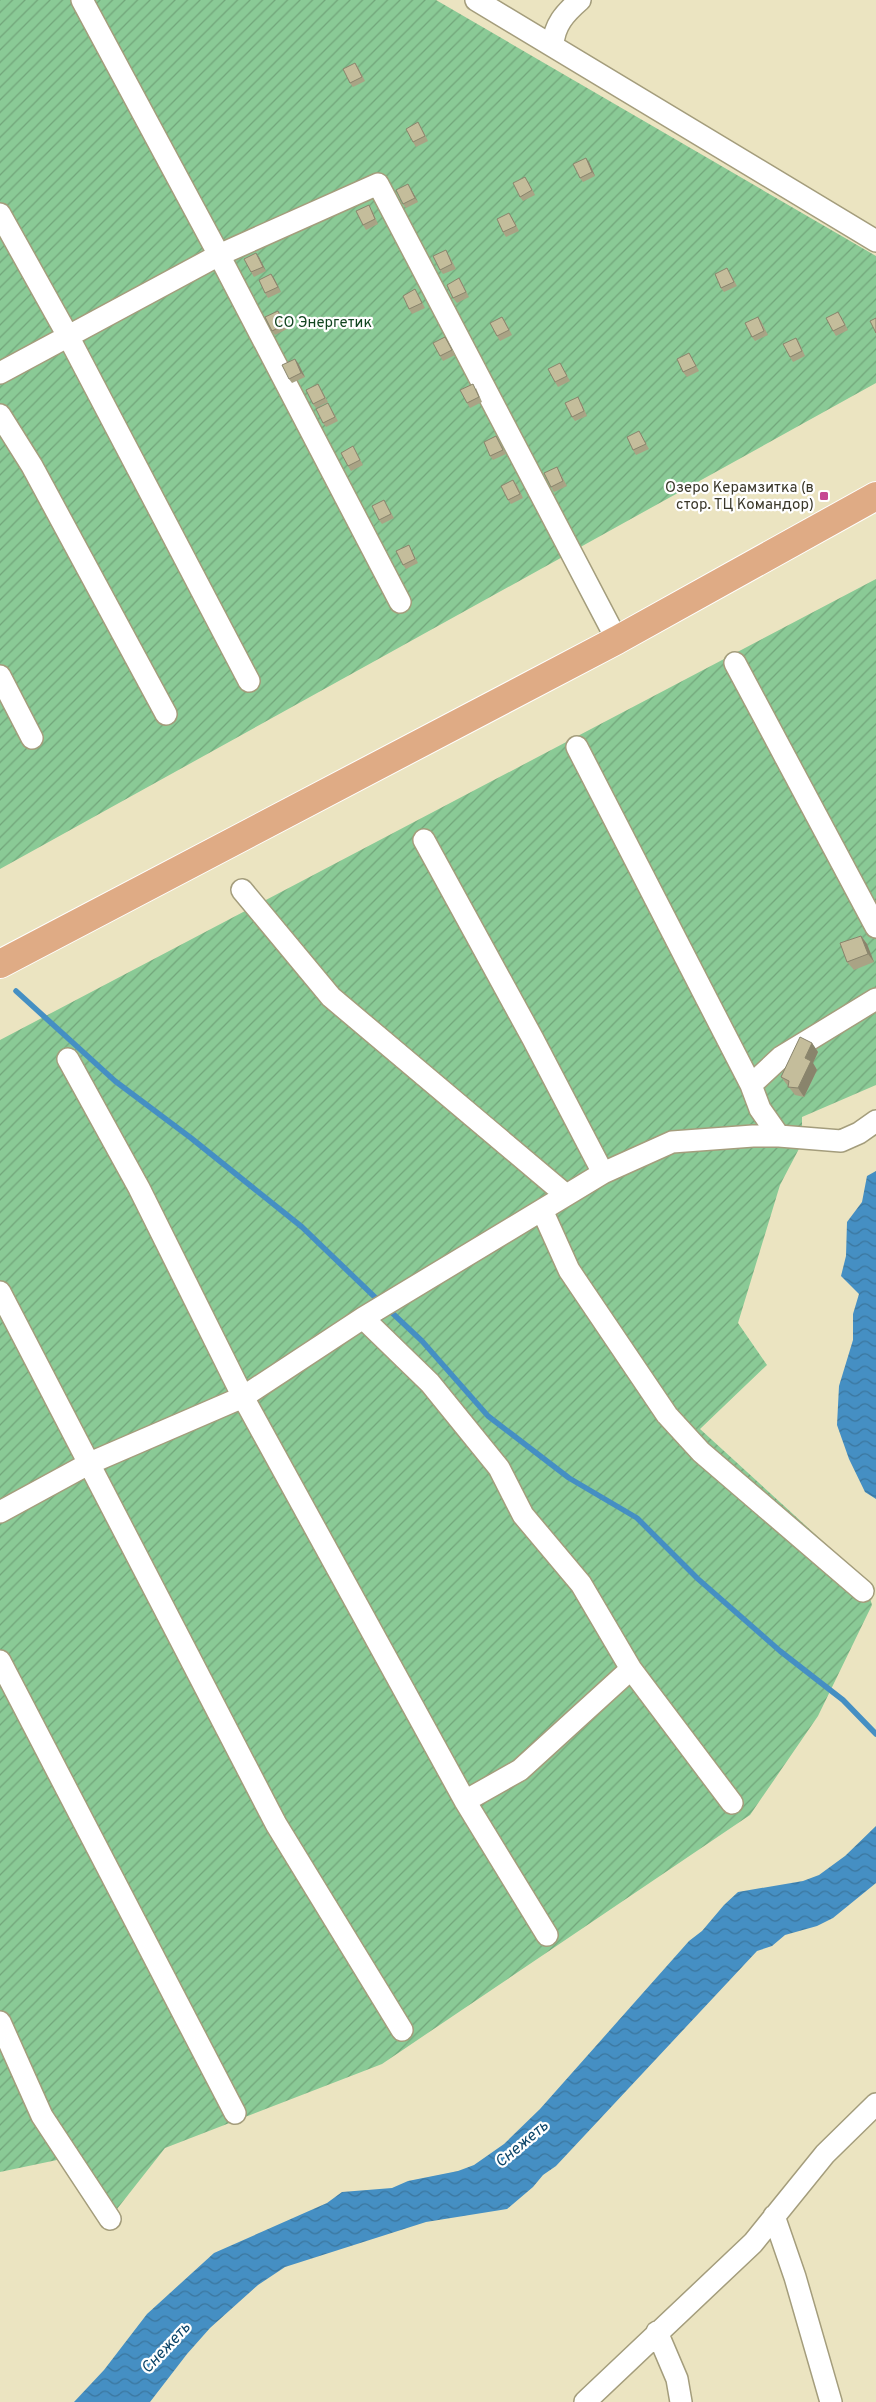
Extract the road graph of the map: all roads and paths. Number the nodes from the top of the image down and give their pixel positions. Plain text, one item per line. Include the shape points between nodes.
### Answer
1 (82, 0) edge
2 (476, 0) edge
3 (580, 0) edge
4 (553, 45) junction
5 (0, 214) edge
6 (876, 241) edge
7 (219, 255) junction
8 (68, 336) junction
9 (0, 373) edge
10 (0, 415) edge
11 (876, 496) edge
12 (400, 602) dead end
13 (617, 640) junction
14 (735, 663) dead end
15 (0, 676) edge
16 (249, 682) dead end
17 (166, 714) dead end
18 (32, 738) dead end
19 (578, 747) dead end
20 (424, 840) dead end
21 (242, 890) dead end
22 (876, 926) edge
23 (0, 964) edge
24 (876, 999) edge
25 (68, 1059) dead end
26 (752, 1085) junction
27 (876, 1121) edge
28 (779, 1136) junction
29 (603, 1173) junction
30 (566, 1195) junction
31 (542, 1210) junction
32 (0, 1292) edge
33 (362, 1318) junction
34 (243, 1397) junction
35 (90, 1463) junction
36 (0, 1512) edge
37 (863, 1591) dead end
38 (0, 1661) edge
39 (631, 1669) junction
40 (465, 1801) junction
41 (732, 1803) dead end
42 (547, 1935) dead end
43 (0, 2022) edge
44 (402, 2030) dead end
45 (5, 2043) edge
46 (876, 2104) edge
47 (235, 2114) dead end
48 (774, 2216) junction
49 (110, 2219) dead end
50 (657, 2332) junction
51 (585, 2402) edge
52 (681, 2402) edge
53 (831, 2402) edge

1 - 7 street
2 - 4 street
3 - 4 street via 570,8 554,31
4 - 6 street
5 - 8 street
7 - 8 street
7 - 12 street
7 - 13 street via 378,184
8 - 9 street
8 - 16 street
10 - 17 street via 32,466
11 - 13 main road
13 - 23 main road
14 - 22 street
15 - 18 street
19 - 26 street
20 - 29 street
21 - 30 street via 331,997
24 - 26 street via 781,1057
25 - 34 street via 138,1188
26 - 28 street via 760,1109
27 - 28 street via 841,1141
28 - 29 street via 672,1142
29 - 30 street
30 - 31 street
31 - 33 street
31 - 37 street via 569,1270 667,1414 701,1452
32 - 35 street
33 - 34 street
33 - 39 street via 430,1383 499,1468 523,1515 581,1584
34 - 35 street
34 - 40 street
35 - 36 street
35 - 44 street via 276,1824
38 - 47 street
39 - 40 street via 520,1770
39 - 41 street
40 - 42 street
43 - 45 street
45 - 49 street via 42,2116
46 - 48 street via 824,2154
48 - 50 street via 752,2243
48 - 53 street
50 - 51 street
50 - 52 street via 677,2379

